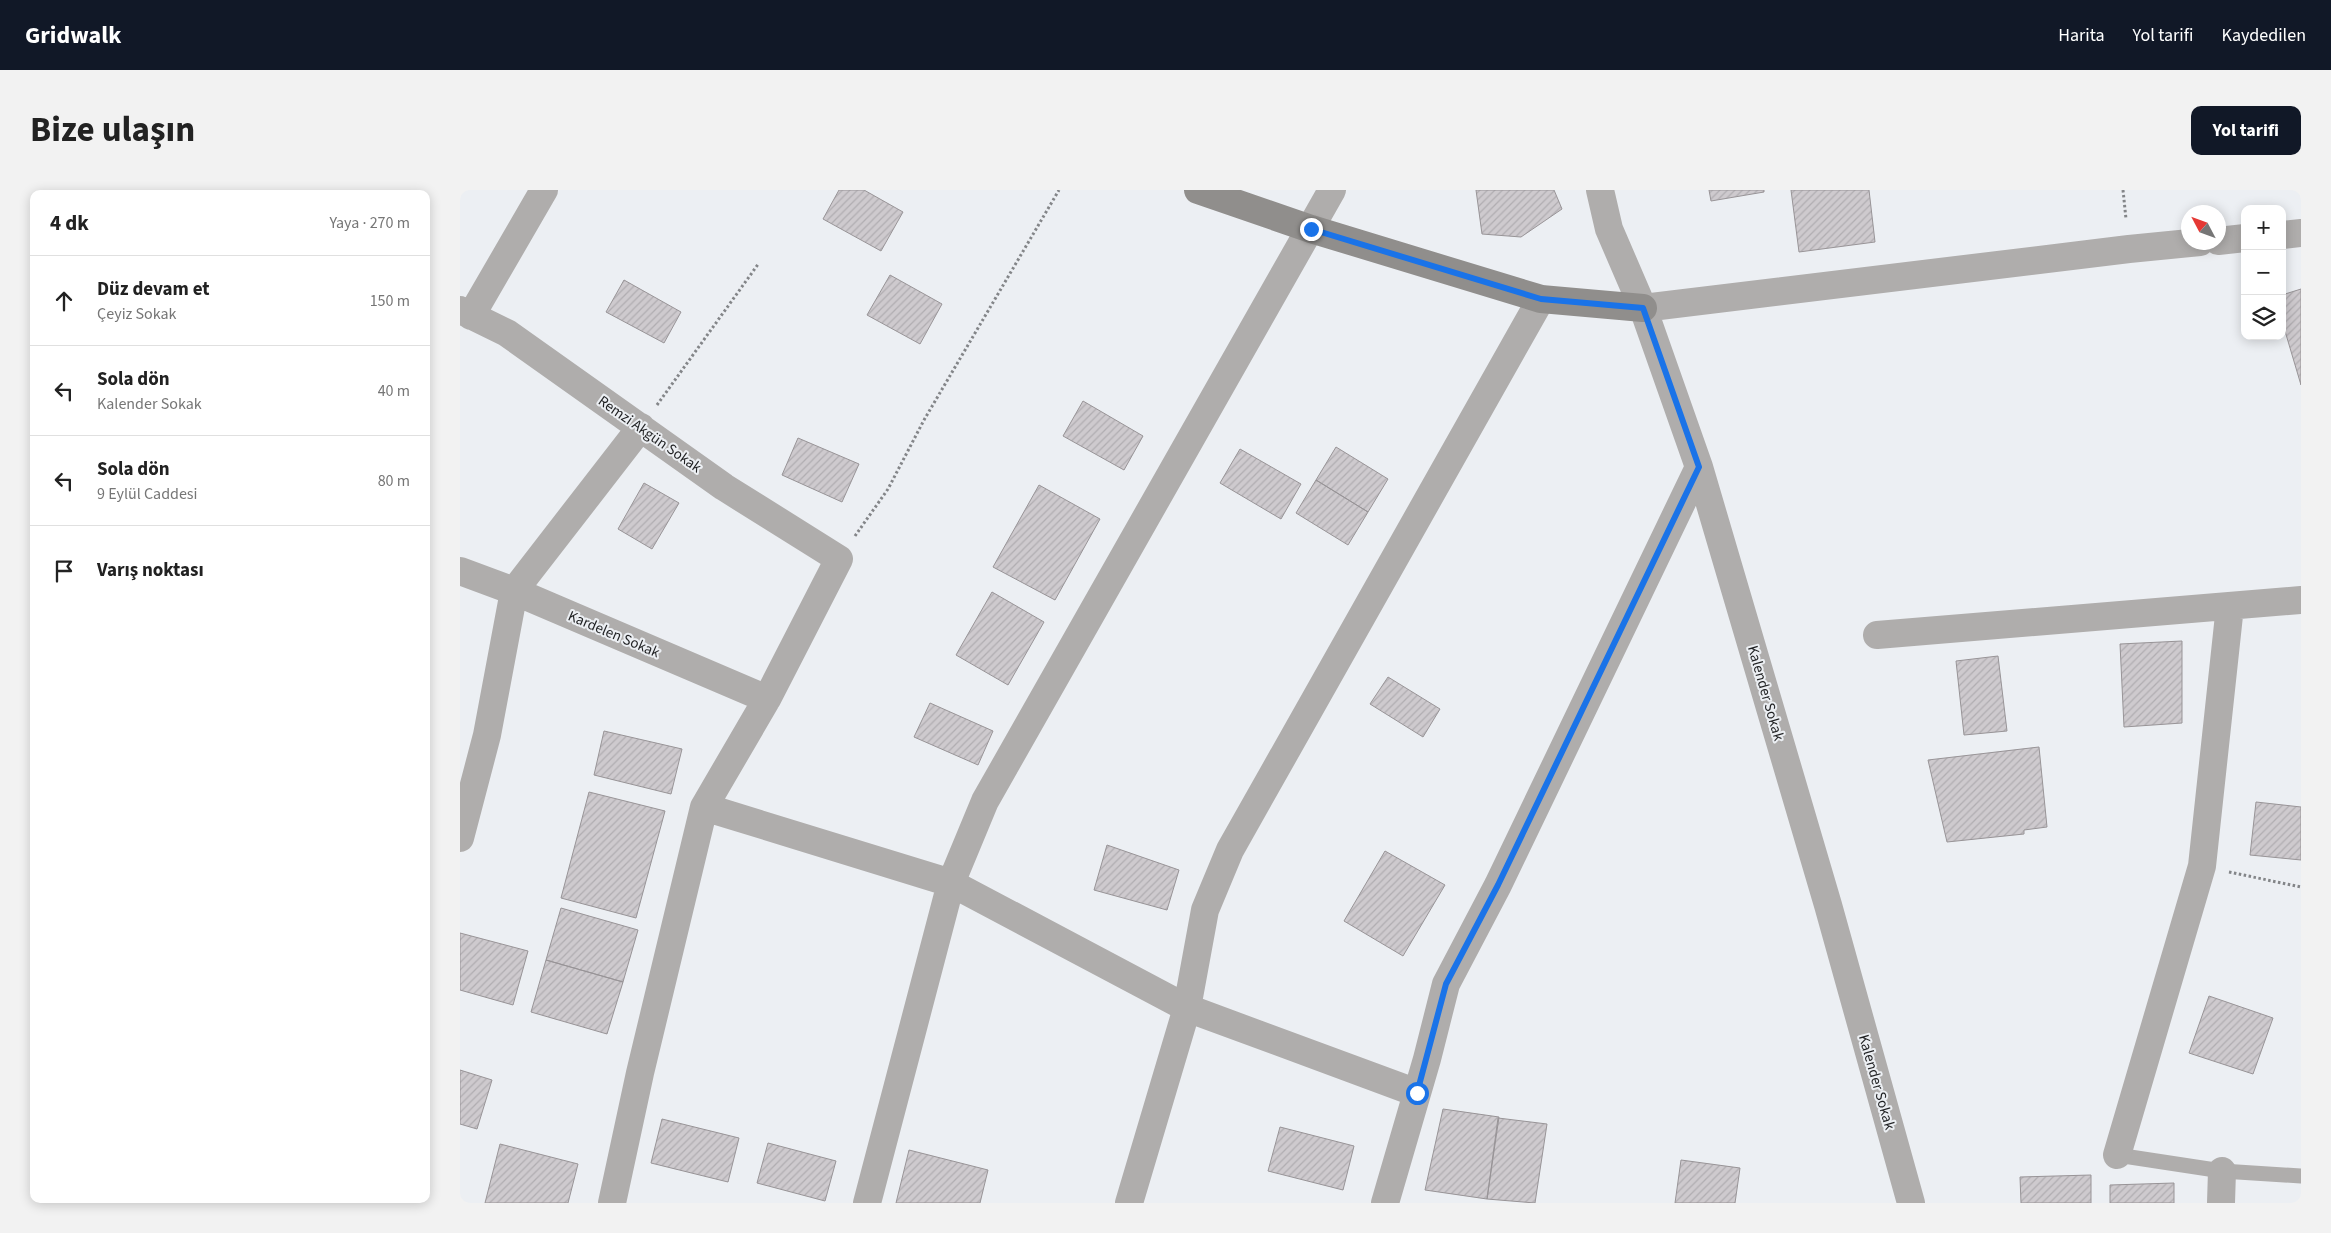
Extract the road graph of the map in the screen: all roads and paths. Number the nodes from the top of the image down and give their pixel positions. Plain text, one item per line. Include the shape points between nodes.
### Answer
1 (544, 190) edge
2 (1059, 190) edge
3 (1198, 190) edge
4 (1332, 190) edge
5 (1600, 190) edge
6 (1311, 229) junction
7 (2301, 233) edge
8 (2286, 235) edge
9 (2241, 238) edge
10 (2226, 240) edge
11 (2181, 244) edge
12 (758, 263) dead end
13 (1541, 299) junction
14 (1643, 308) junction
15 (466, 313) edge
16 (641, 428) junction
17 (1699, 467) junction
18 (839, 559) junction
19 (460, 571) edge
20 (514, 591) junction
21 (2301, 600) edge
22 (2230, 606) junction
23 (1877, 635) dead end
24 (767, 699) junction
25 (704, 807) junction
26 (460, 838) edge
27 (2202, 866) junction
28 (951, 883) junction
29 (2301, 887) edge
30 (1187, 1008) junction
31 (1417, 1093) junction
32 (2116, 1155) joint
33 (2222, 1172) junction
34 (2301, 1176) edge
35 (612, 1203) edge
36 (867, 1203) edge
37 (1130, 1203) edge
38 (1385, 1203) edge
39 (1911, 1203) edge
40 (2221, 1203) edge

1 - 15 street
2 - 18 path via 924,420 888,489
3 - 6 street
4 - 6 street
5 - 14 street, Kalender Sokak via 1608,229
6 - 13 street
6 - 28 street via 985,801
7 - 8 street
9 - 10 street
11 - 14 street
12 - 16 path
13 - 14 street
13 - 30 street via 1230,850 1205,910
14 - 17 street, Kalender Sokak
15 - 16 street, Remzi Akgün Sokak via 507,333
16 - 18 street, Remzi Akgün Sokak via 724,487
16 - 20 street
17 - 31 street via 1498,885 1446,984
17 - 39 street, Kalender Sokak via 1828,905
18 - 24 street
19 - 20 street, Kardelen Sokak
20 - 24 street, Kardelen Sokak
20 - 26 street via 487,735
21 - 22 street
22 - 23 street
22 - 27 street
24 - 25 street
25 - 28 street
25 - 35 street
27 - 29 path
27 - 32 street
28 - 30 street
28 - 36 street
30 - 31 street
30 - 37 street
31 - 38 street
32 - 33 lane
33 - 34 lane
33 - 40 street

